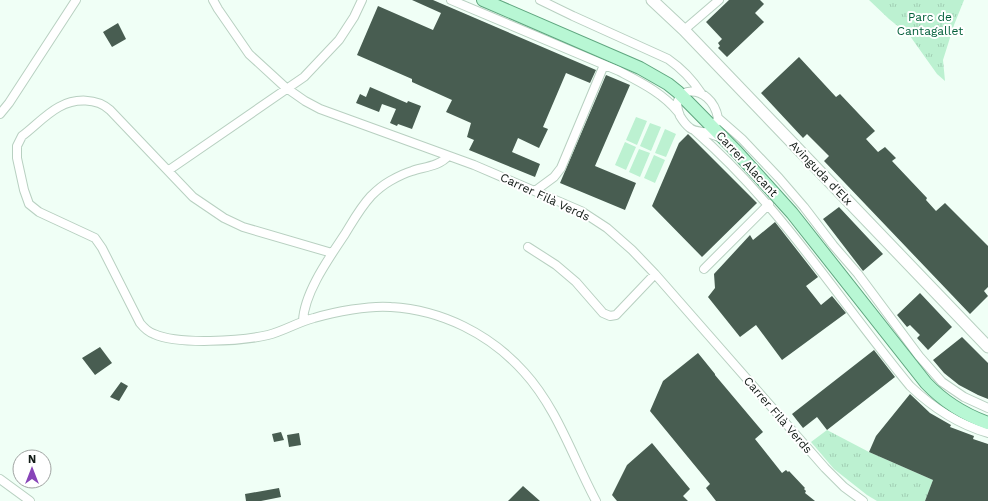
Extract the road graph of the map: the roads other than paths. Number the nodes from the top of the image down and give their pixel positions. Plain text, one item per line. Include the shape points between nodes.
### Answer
1 (76, 0) edge
2 (213, 0) edge
3 (362, 0) edge
4 (451, 0) edge
5 (483, 0) edge
6 (540, 0) edge
7 (652, 0) edge
8 (719, 0) edge
9 (684, 30) junction
10 (604, 65) junction
11 (668, 84) junction
12 (287, 89) junction
13 (686, 93) junction
14 (701, 93) junction
15 (678, 109) junction
16 (0, 114) edge
17 (712, 126) junction
18 (695, 131) junction
19 (448, 156) junction
20 (169, 170) junction
21 (536, 191) junction
22 (768, 204) junction
23 (528, 247) dead end
24 (332, 253) junction
25 (704, 269) dead end
26 (655, 274) junction
27 (303, 321) junction
28 (988, 347) edge
29 (946, 385) junction
30 (930, 404) junction
31 (950, 405) junction
32 (988, 408) edge
33 (988, 423) edge
34 (988, 433) edge
35 (0, 479) edge
36 (30, 501) edge
37 (596, 501) edge
38 (863, 501) edge

1 - 16 street
2 - 12 street, Carrer Filà Verds via 250,54
3 - 12 street via 339,40 304,77
4 - 10 street
5 - 11 main road, Carrer Alacant via 640,68
6 - 14 street via 668,59 679,67
7 - 9 street, Avinguda d'Elx
8 - 9 street
9 - 28 street, Avinguda d'Elx
10 - 15 street via 644,84
10 - 21 street via 561,168
11 - 13 main road, Carrer Alacant
11 - 15 street
12 - 19 street, Carrer Filà Verds via 320,109
12 - 20 street
13 - 14 street
13 - 15 street via 678,101
13 - 17 main road, Carrer Alacant
14 - 17 street via 714,106
15 - 18 street, Carrer Alacant via 686,124
17 - 18 street
17 - 29 street, Carrer Alacant via 742,139 779,178 858,274 919,356
17 - 31 main road, Carrer Alacant via 792,213 920,376
18 - 22 street, Carrer Alacant via 722,155
19 - 21 street, Carrer Filà Verds
19 - 24 street via 442,162 410,171 377,190 359,211
20 - 24 street via 193,197 232,223
20 - 27 street via 106,106 95,102 78,101 59,107 22,136 17,146 17,158 29,204 39,212 95,238 140,323 148,331 162,337 188,340 232,340 269,335
21 - 26 street, Carrer Filà Verds via 581,211 607,228
22 - 25 street
22 - 30 street, Carrer Alacant via 895,368
23 - 26 street via 556,265 576,282 603,313 610,316 616,315
24 - 27 street via 305,304
26 - 38 street, Carrer Filà Verds via 825,468
27 - 37 street via 363,308 396,307 444,318 487,340 512,359 533,382 549,406
29 - 31 street
29 - 32 street, Carrer Alacant
30 - 31 street, Carrer Alacant
30 - 34 street, Carrer Alacant via 951,418
31 - 33 main road, Carrer Alacant
35 - 36 street

